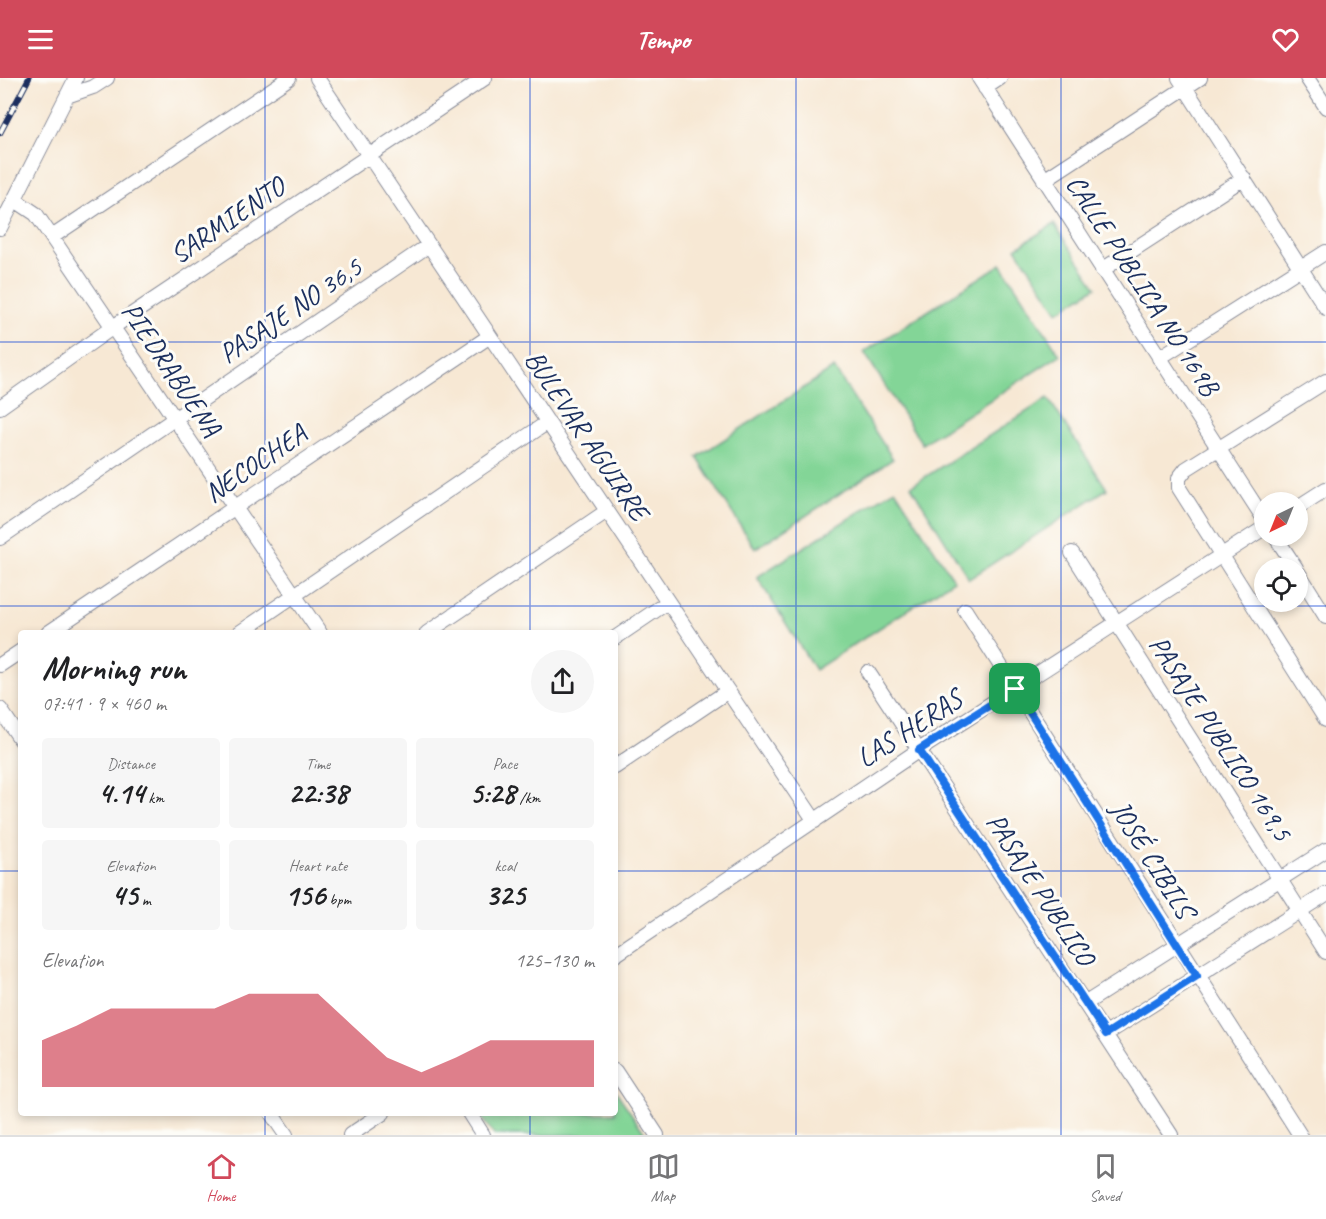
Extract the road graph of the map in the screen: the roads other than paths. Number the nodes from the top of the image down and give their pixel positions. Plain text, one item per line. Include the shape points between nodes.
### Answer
1 (76, 78) edge
2 (107, 78) edge
3 (289, 78) edge
4 (317, 78) edge
5 (485, 78) edge
6 (1000, 78) edge
7 (1200, 78) edge
8 (1307, 78) edge
9 (982, 83) edge
10 (1182, 83) edge
11 (67, 96) junction
12 (1326, 107) edge
13 (369, 155) junction
14 (1244, 178) junction
15 (1044, 180) junction
16 (15, 200) junction
17 (0, 228) edge
18 (52, 237) junction
19 (429, 245) junction
20 (1326, 252) edge
21 (1300, 268) junction
22 (1102, 270) junction
23 (1326, 308) edge
24 (113, 327) junction
25 (490, 336) junction
26 (1159, 358) junction
27 (1326, 381) edge
28 (0, 407) edge
29 (175, 418) junction
30 (548, 422) junction
31 (1218, 449) junction
32 (1326, 489) edge
33 (1308, 501) edge
34 (1254, 504) edge
35 (235, 507) junction
36 (607, 511) junction
37 (1254, 534) edge
38 (0, 538) edge
39 (1072, 553) dead end
40 (1222, 555) junction
41 (1308, 588) edge
42 (295, 595) junction
43 (668, 602) junction
44 (964, 610) dead end
45 (1326, 617) edge
46 (1116, 623) junction
47 (52, 630) edge
48 (243, 630) edge
49 (318, 630) edge
50 (431, 630) edge
51 (618, 636) edge
52 (18, 653) edge
53 (0, 665) edge
54 (868, 672) dead end
55 (1015, 689) junction
56 (728, 691) junction
57 (0, 709) edge
58 (1326, 720) edge
59 (18, 736) edge
60 (919, 750) junction
61 (618, 765) edge
62 (815, 821) junction
63 (1326, 850) edge
64 (1281, 879) junction
65 (1326, 894) edge
66 (1300, 911) junction
67 (1177, 945) junction
68 (1326, 952) edge
69 (618, 953) edge
70 (1197, 976) junction
71 (1086, 1003) junction
72 (1106, 1034) junction
73 (618, 1076) edge
74 (273, 1116) edge
75 (378, 1116) edge
76 (471, 1116) edge
77 (286, 1135) edge
78 (350, 1135) edge
79 (483, 1135) edge
80 (657, 1135) edge
81 (1171, 1135) edge
82 (1300, 1135) edge

1 - 11 street
2 - 11 street
3 - 18 street
4 - 13 street, BULEVAR AGUIRRE
5 - 13 street, SARMIENTO
6 - 9 street
7 - 10 street
8 - 12 street
9 - 15 street, CALLE PUBLICA NO 169B
10 - 14 street
10 - 15 street
11 - 16 street
13 - 19 street, BULEVAR AGUIRRE
13 - 24 street, SARMIENTO
14 - 21 street
14 - 22 street
15 - 22 street, CALLE PUBLICA NO 169B
16 - 17 street
16 - 18 street, PIEDRABUENA via 36,214
18 - 24 street, PIEDRABUENA
19 - 25 street, BULEVAR AGUIRRE
19 - 29 street, PASAJE NO 36,5
20 - 21 street
21 - 23 street
21 - 26 street
22 - 26 street, CALLE PUBLICA NO 169B
24 - 28 street, SARMIENTO
24 - 29 street, PIEDRABUENA
25 - 30 street, BULEVAR AGUIRRE
25 - 35 street, NECOCHEA
26 - 31 street, CALLE PUBLICA NO 169B
27 - 31 street
29 - 35 street, PIEDRABUENA
29 - 38 street, PASAJE NO 36,5
30 - 36 street, BULEVAR AGUIRRE
30 - 42 street
31 - 34 street, CALLE PUBLICA NO 169B
31 - 40 street via 1186,469 1179,478 1179,488
32 - 33 street
35 - 42 street, PIEDRABUENA
35 - 47 street, NECOCHEA
36 - 43 street, BULEVAR AGUIRRE
36 - 50 street
37 - 40 street, LAS HERAS
39 - 46 street, PASAJE PUBLICO 169,5
40 - 46 street, LAS HERAS
40 - 58 street
41 - 45 street
42 - 48 street
42 - 49 street, PIEDRABUENA
43 - 51 street
43 - 56 street, BULEVAR AGUIRRE
44 - 55 street, JOSÉ CIBILS
46 - 55 street, LAS HERAS
46 - 64 street, PASAJE PUBLICO 169,5
52 - 53 street
54 - 60 street, PASAJE PUBLICO
55 - 60 street, LAS HERAS
55 - 67 street, JOSÉ CIBILS
56 - 61 street
56 - 62 street, BULEVAR AGUIRRE
57 - 59 street
60 - 62 street, LAS HERAS
60 - 71 street, PASAJE PUBLICO
62 - 69 street, LAS HERAS
63 - 64 street
64 - 66 street, PASAJE PUBLICO 169,5
64 - 67 street
65 - 66 street
66 - 68 street, PASAJE PUBLICO 169,5
66 - 70 street
67 - 70 street, JOSÉ CIBILS
67 - 71 street
70 - 72 street
70 - 82 street, JOSÉ CIBILS
71 - 72 street, PASAJE PUBLICO
72 - 81 street, PASAJE PUBLICO
73 - 80 street
74 - 77 street
75 - 78 street
76 - 79 street

